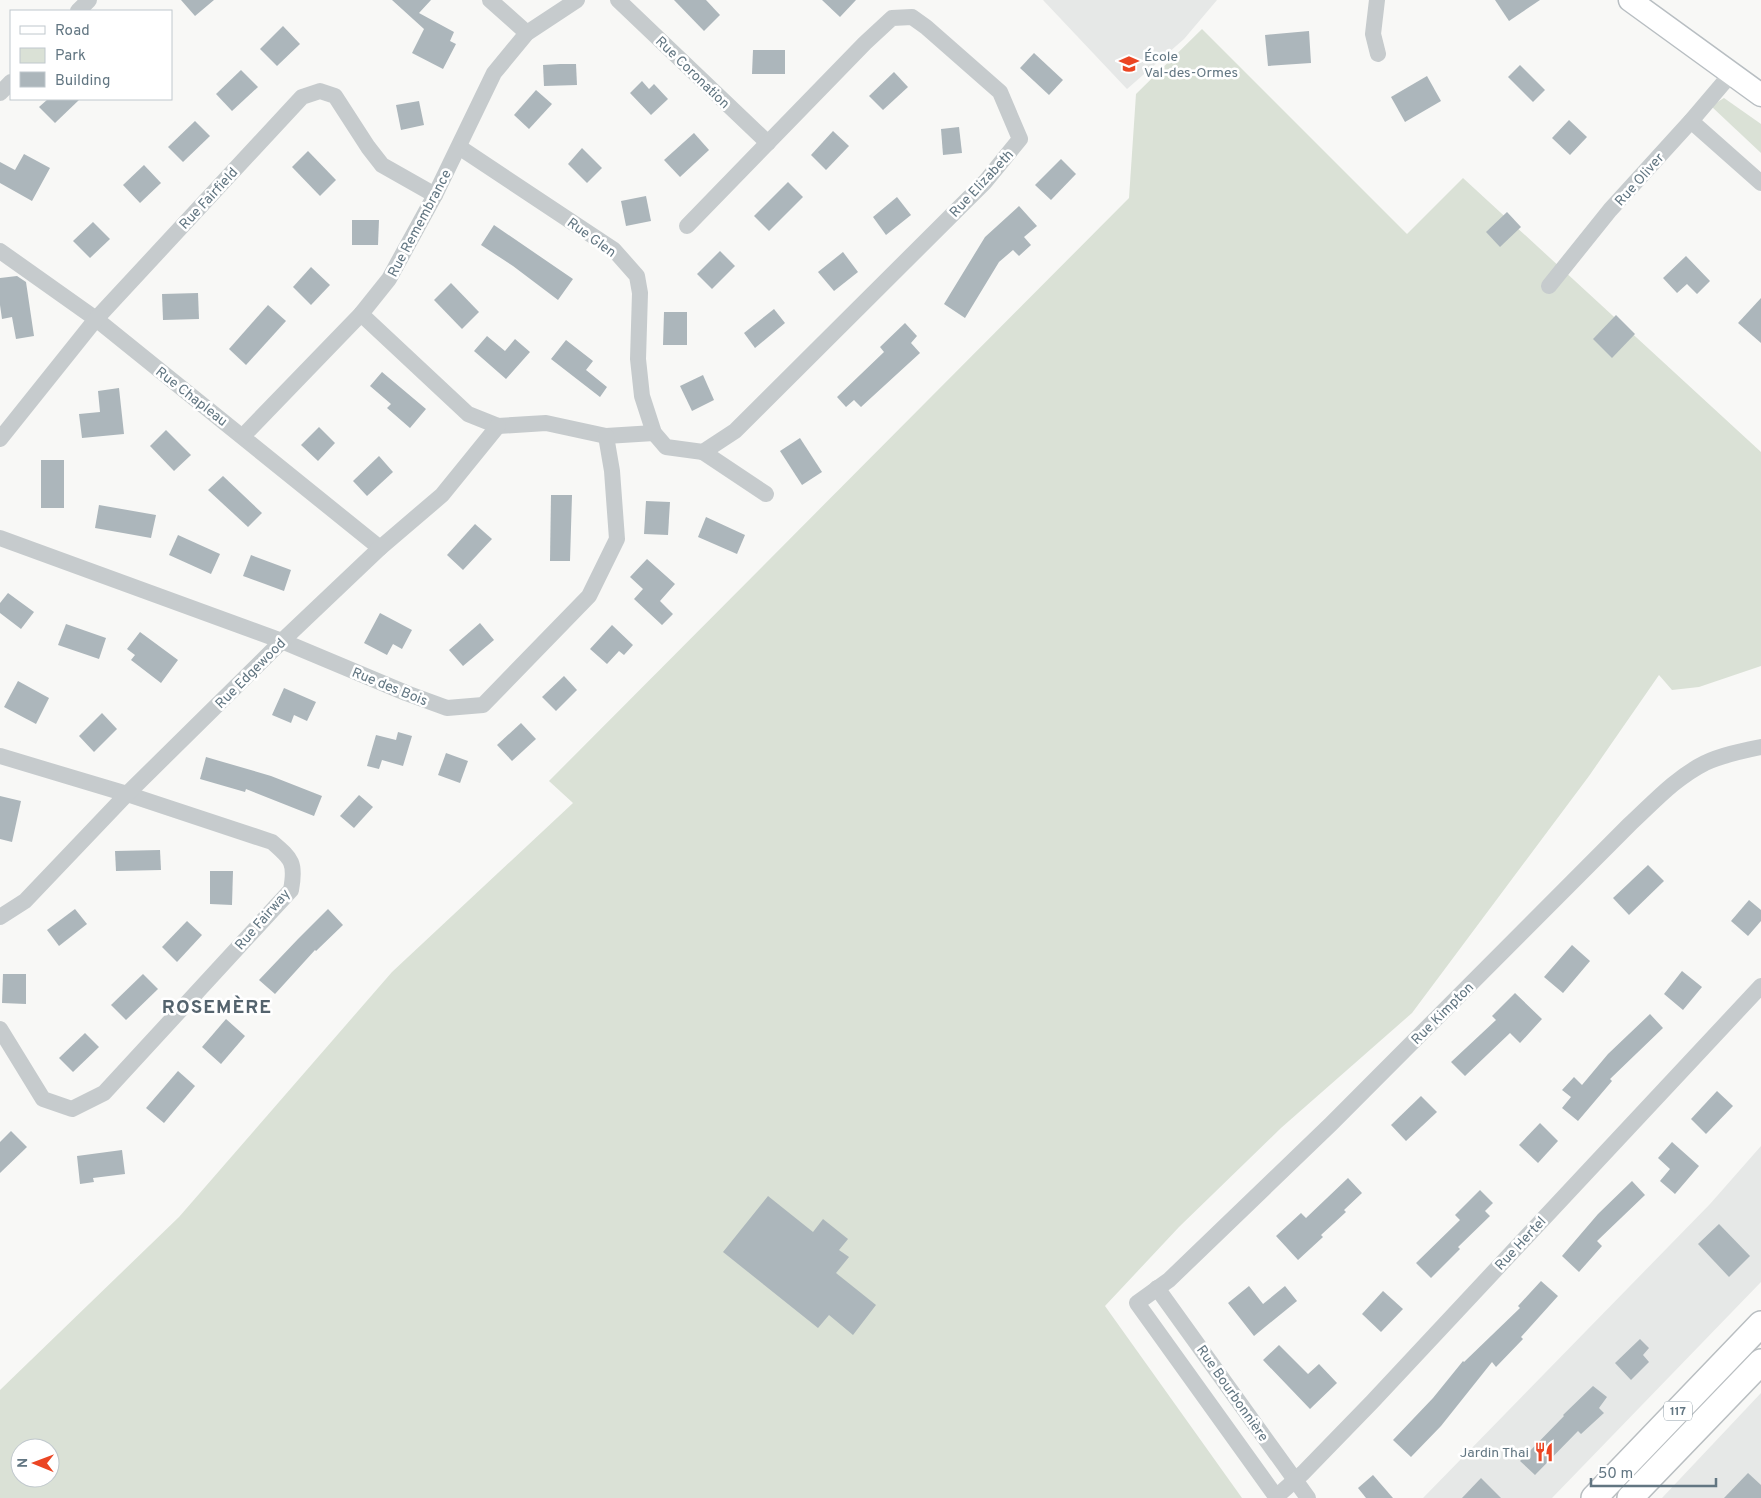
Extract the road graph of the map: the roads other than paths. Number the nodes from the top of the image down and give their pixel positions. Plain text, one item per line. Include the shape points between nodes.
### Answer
1 (89, 0) edge
2 (490, 0) edge
3 (577, 0) edge
4 (618, 0) edge
5 (1377, 0) edge
6 (1630, 0) edge
7 (79, 10) edge
8 (527, 33) junction
9 (1378, 54) dead end
10 (1731, 74) junction
11 (10, 83) edge
12 (0, 93) edge
13 (1761, 95) edge
14 (1691, 121) junction
15 (768, 143) junction
16 (460, 147) junction
17 (1761, 183) edge
18 (435, 195) junction
19 (687, 226) dead end
20 (0, 251) edge
21 (1549, 286) dead end
22 (361, 314) junction
23 (96, 319) junction
24 (498, 426) junction
25 (654, 433) junction
26 (243, 436) junction
27 (606, 436) junction
28 (0, 439) edge
29 (703, 452) junction
30 (766, 494) dead end
31 (0, 538) edge
32 (380, 548) junction
33 (282, 641) junction
34 (1761, 747) edge
35 (0, 756) edge
36 (128, 794) junction
37 (0, 918) edge
38 (1761, 986) edge
39 (0, 1029) edge
40 (1157, 1288) junction
41 (1137, 1303) joint
42 (1761, 1324) edge
43 (1761, 1362) edge
44 (1295, 1481) junction
45 (1276, 1497) edge
46 (1308, 1498) edge
47 (1594, 1498) edge
48 (1630, 1498) edge

1 - 7 street
2 - 8 street
3 - 8 street, Rue Remembrance
4 - 15 street, Rue Coronation
5 - 9 street via 1373,34
6 - 10 main road
8 - 16 street, Rue Remembrance via 494,73
10 - 13 main road
10 - 14 street, Rue Oliver
11 - 12 street
14 - 17 street
14 - 21 street, Rue Oliver via 1610,210
15 - 19 street, Rue Elizabeth
15 - 29 street, Rue Elizabeth via 892,18 912,17 1000,92 1020,140 985,182 735,431
16 - 18 street, Rue Remembrance
16 - 25 street, Rue Glen via 614,250 637,276 642,396
18 - 22 street, Rue Remembrance via 389,280
18 - 23 street, Rue Fairfield via 382,164 335,96 320,91 302,97
20 - 23 street, Rue Chapleau
22 - 24 street via 468,414
22 - 26 street, Rue Remembrance
23 - 26 street, Rue Chapleau
23 - 28 street, Rue Fairfield
24 - 27 street via 546,423
24 - 32 street, Rue Edgewood via 442,495
25 - 27 street
25 - 29 street via 666,447
26 - 32 street, Rue Chapleau
27 - 33 street, Rue des Bois via 617,539 588,596 483,705 447,708
29 - 30 street
31 - 33 street, Rue des Bois
32 - 33 street, Rue Edgewood
33 - 36 street, Rue Edgewood
34 - 40 street, Rue Kimpton via 1705,763 1674,782 1336,1120
35 - 36 street, Rue Fairway
36 - 37 street, Rue Edgewood via 26,901
36 - 39 street, Rue Fairway via 272,842 289,856 294,872 291,890 104,1093 72,1109 43,1099
38 - 44 street, Rue Hertel
40 - 41 street, Rue Kimpton
40 - 44 street, Rue Bourbonnière
41 - 45 street, Rue Bourbonnière
42 - 47 main road, 117
43 - 48 main road, 117
44 - 45 street, Rue Hertel
44 - 46 street, Rue Bourbonnière

